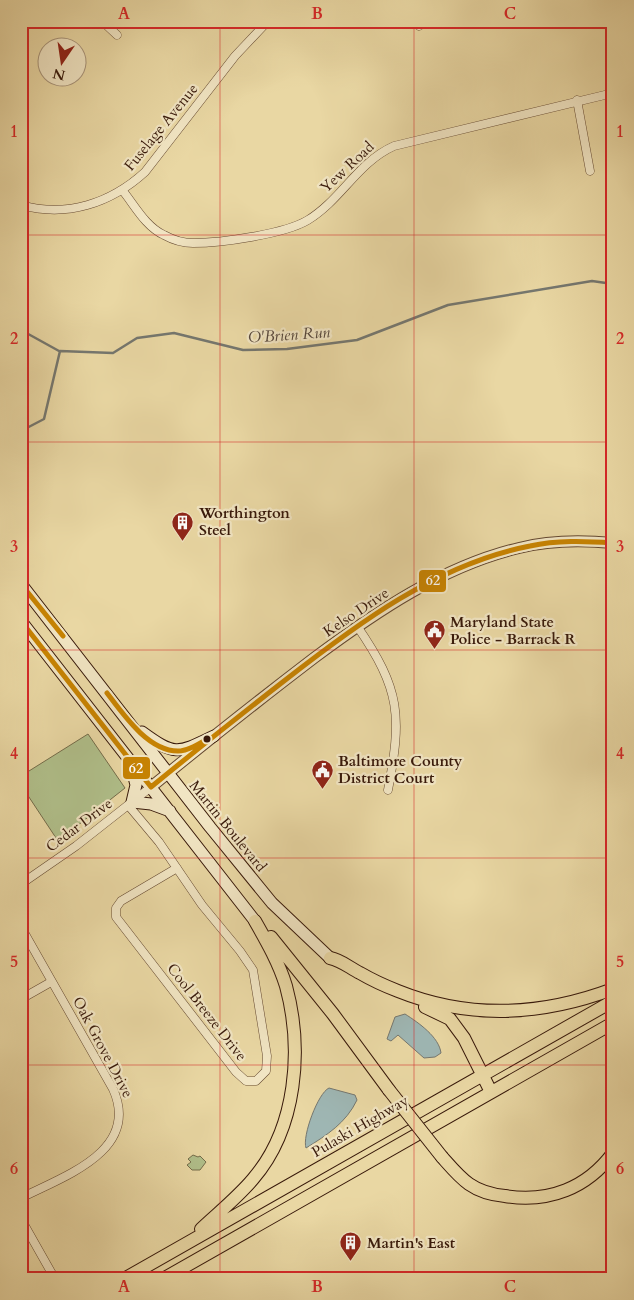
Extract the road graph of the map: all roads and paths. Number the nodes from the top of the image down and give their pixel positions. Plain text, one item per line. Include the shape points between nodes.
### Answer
1 (102, 21) edge
2 (268, 21) edge
3 (117, 35) dead end
4 (613, 93) edge
5 (577, 100) junction
6 (590, 171) dead end
7 (123, 191) junction
8 (21, 205) edge
9 (613, 543) edge
10 (21, 584) edge
11 (21, 620) edge
12 (358, 626) junction
13 (130, 723) junction
14 (214, 736) junction
15 (128, 757) junction
16 (168, 773) junction
17 (151, 787) junction
18 (388, 790) dead end
19 (130, 804) junction
20 (170, 811) junction
21 (177, 868) junction
22 (21, 884) edge
23 (255, 921) junction
24 (21, 927) edge
25 (330, 958) junction
26 (51, 982) junction
27 (613, 988) edge
28 (21, 999) edge
29 (613, 1001) edge
30 (613, 1023) edge
31 (482, 1075) junction
32 (491, 1092) junction
33 (613, 1153) edge
34 (21, 1198) edge
35 (21, 1219) edge
36 (188, 1243) junction
37 (55, 1279) edge
38 (124, 1279) edge
39 (163, 1279) edge

1 - 3 street
2 - 7 street, Fuselage Avenue via 235,56 145,172
4 - 5 street, Yew Road
5 - 6 street
5 - 7 street, Yew Road via 389,148 366,164 308,220 268,233 181,242 153,228
7 - 8 street, Fuselage Avenue via 83,207 49,209
9 - 12 street, Kelso Drive via 537,544 492,556 438,577
10 - 13 main road, Martin Boulevard
11 - 15 main road
12 - 14 street, Kelso Drive
12 - 18 street via 380,661 394,696 397,730
13 - 14 main road via 158,744 173,750 186,749
13 - 16 main road, Martin Boulevard
14 - 16 street, Kelso Drive
15 - 17 main road
15 - 19 main road via 136,785
16 - 17 street, Kelso Drive
16 - 25 main road, Martin Boulevard via 272,903
17 - 19 street, Cedar Drive
17 - 20 main road
19 - 20 main road via 151,804
19 - 21 street, Cool Breeze Drive
19 - 22 street, Cedar Drive
20 - 23 main road
21 - 21 street, Cool Breeze Drive via 253,970 267,1065 264,1075 256,1081 246,1081 236,1072 116,917 116,908 121,901
23 - 33 highway, bridge via 334,1014 442,1157 469,1184 498,1195 528,1198 556,1194 593,1176
23 - 36 highway via 272,950 288,994 296,1052 290,1097 277,1138 258,1172
24 - 26 street, Oak Grove Drive
25 - 27 highway via 401,992 476,1010 519,1012 549,1008
25 - 31 highway via 380,989 446,1015 464,1038
26 - 28 street
26 - 34 street, Oak Grove Drive via 113,1089 120,1115 116,1133 103,1152
29 - 31 highway, Pulaski Highway
30 - 32 highway
31 - 32 highway
31 - 36 highway, Pulaski Highway
32 - 39 highway
35 - 37 street
36 - 38 highway, Pulaski Highway

